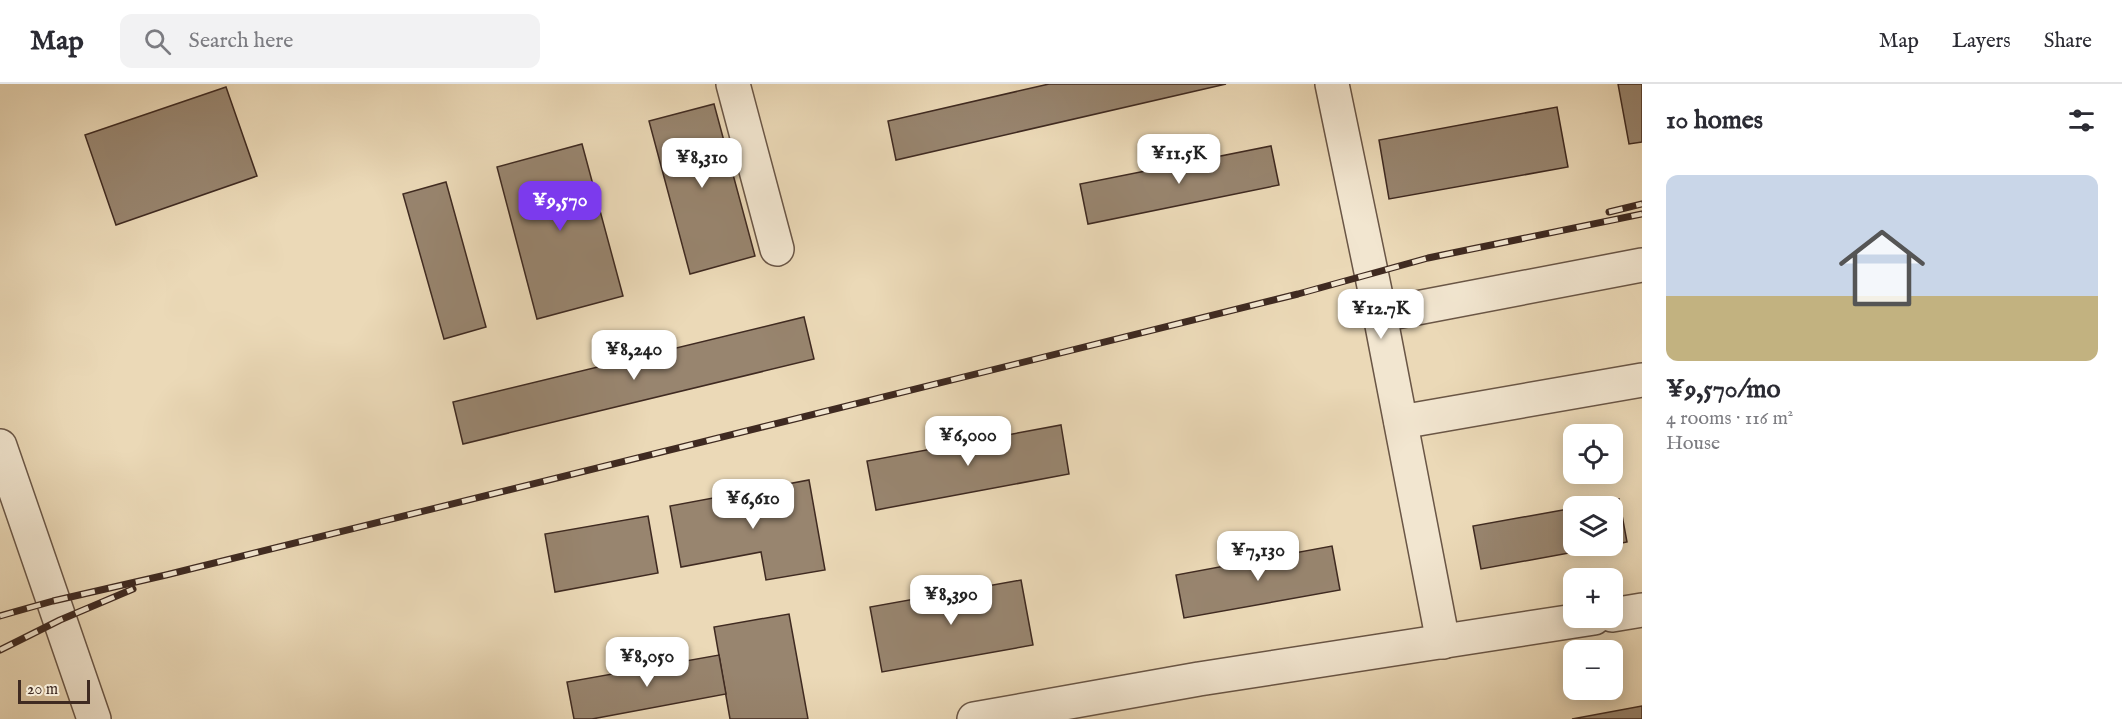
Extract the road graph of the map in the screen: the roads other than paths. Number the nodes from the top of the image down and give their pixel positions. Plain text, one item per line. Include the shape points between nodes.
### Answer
1 (734, 84) edge
2 (1332, 84) edge
3 (777, 249) dead end
4 (1642, 265) edge
5 (1380, 315) junction
6 (1642, 380) edge
7 (1401, 422) junction
8 (0, 446) edge
9 (1642, 610) edge
10 (1623, 613) edge
11 (1563, 623) edge
12 (1443, 642) junction
13 (94, 719) edge
14 (974, 719) edge

1 - 3 street
2 - 5 street
4 - 5 street
5 - 7 street
6 - 7 street
7 - 12 street
8 - 13 street
9 - 10 street
11 - 12 street
12 - 14 street via 1199,679

